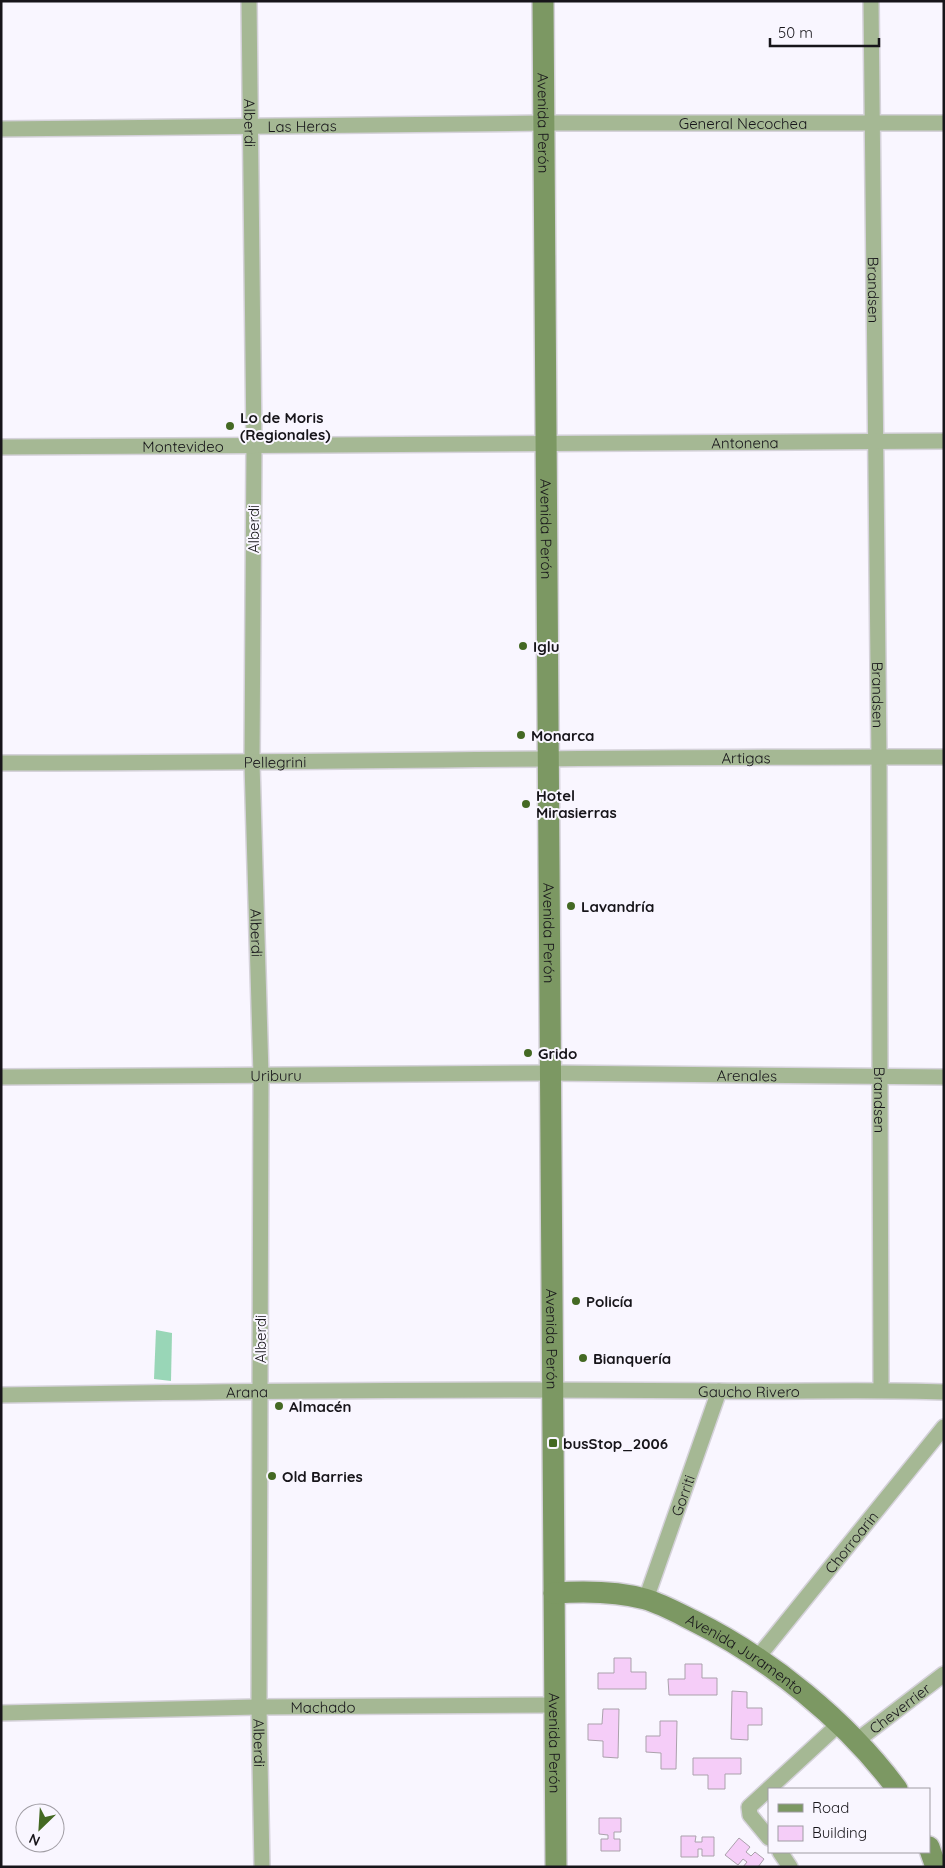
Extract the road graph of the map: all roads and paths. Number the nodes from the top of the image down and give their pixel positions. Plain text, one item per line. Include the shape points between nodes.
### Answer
1 (249, 1) edge
2 (544, 1) edge
3 (871, 1) edge
4 (872, 122) junction
5 (544, 123) junction
6 (944, 123) edge
7 (250, 127) junction
8 (1, 129) edge
9 (874, 441) junction
10 (944, 441) edge
11 (546, 443) junction
12 (254, 445) junction
13 (1, 447) edge
14 (880, 757) junction
15 (944, 757) edge
16 (549, 758) junction
17 (1, 763) edge
18 (252, 763) junction
19 (551, 1073) junction
20 (261, 1075) junction
21 (1, 1077) edge
22 (881, 1077) junction
23 (944, 1077) edge
24 (553, 1388) junction
25 (881, 1389) junction
26 (260, 1390) junction
27 (719, 1391) junction
28 (944, 1392) edge
29 (1, 1395) edge
30 (944, 1427) edge
31 (554, 1593) junction
32 (646, 1599) junction
33 (758, 1657) junction
34 (943, 1676) edge
35 (555, 1705) junction
36 (259, 1707) junction
37 (1, 1713) edge
38 (838, 1725) junction
39 (855, 1742) junction
40 (770, 1788) edge
41 (896, 1788) edge
42 (768, 1789) edge
43 (768, 1837) edge
44 (930, 1850) edge
45 (781, 1853) edge
46 (262, 1867) edge
47 (556, 1867) edge
48 (790, 1867) edge
49 (936, 1867) edge

1 - 7 street, Alberdi
2 - 5 main road, Avenida Perón
3 - 4 street, Brandsen
4 - 5 street, General Necochea
4 - 6 street, General Necochea
4 - 9 street, Brandsen
5 - 7 street, Las Heras
5 - 11 main road, Avenida Perón
7 - 8 street, Las Heras
7 - 12 street, Alberdi
9 - 10 street, Antonena
9 - 11 street, Antonena
9 - 14 street, Brandsen
11 - 12 street, Montevideo
11 - 16 main road, Avenida Perón
12 - 13 street, Montevideo
12 - 18 street, Alberdi
14 - 15 street, Artigas
14 - 16 street, Artigas
14 - 22 street, Brandsen
16 - 18 street, Pellegrini
16 - 19 main road, Avenida Perón
17 - 18 street, Pellegrini
18 - 20 street, Alberdi
19 - 20 street, Uriburu
19 - 22 street, Arenales
19 - 24 main road, Avenida Perón
20 - 21 street, Uriburu
20 - 26 street, Alberdi
22 - 23 street, Arenales
22 - 25 street, Brandsen
24 - 26 street, Arana
24 - 27 street, Gaucho Rivero
24 - 31 main road, Avenida Perón
25 - 27 street, Gaucho Rivero
25 - 28 street, Gaucho Rivero
26 - 29 street, Arana
26 - 36 street, Alberdi
27 - 32 street, Gorriti
30 - 33 street, Chorroarin
31 - 32 main road, Avenida Juramento via 597,1592
31 - 35 main road, Avenida Perón
32 - 33 main road, Avenida Juramento via 712,1630
33 - 38 main road, Avenida Juramento via 786,1677
34 - 39 street, Cheverrier
35 - 36 street, Machado
35 - 47 main road, Avenida Perón
36 - 37 street, Machado
36 - 46 street, Alberdi
38 - 39 main road, Avenida Juramento
38 - 40 street
39 - 41 main road, Avenida Juramento
42 - 43 street via 749,1807 750,1815
44 - 49 main road
45 - 48 street

